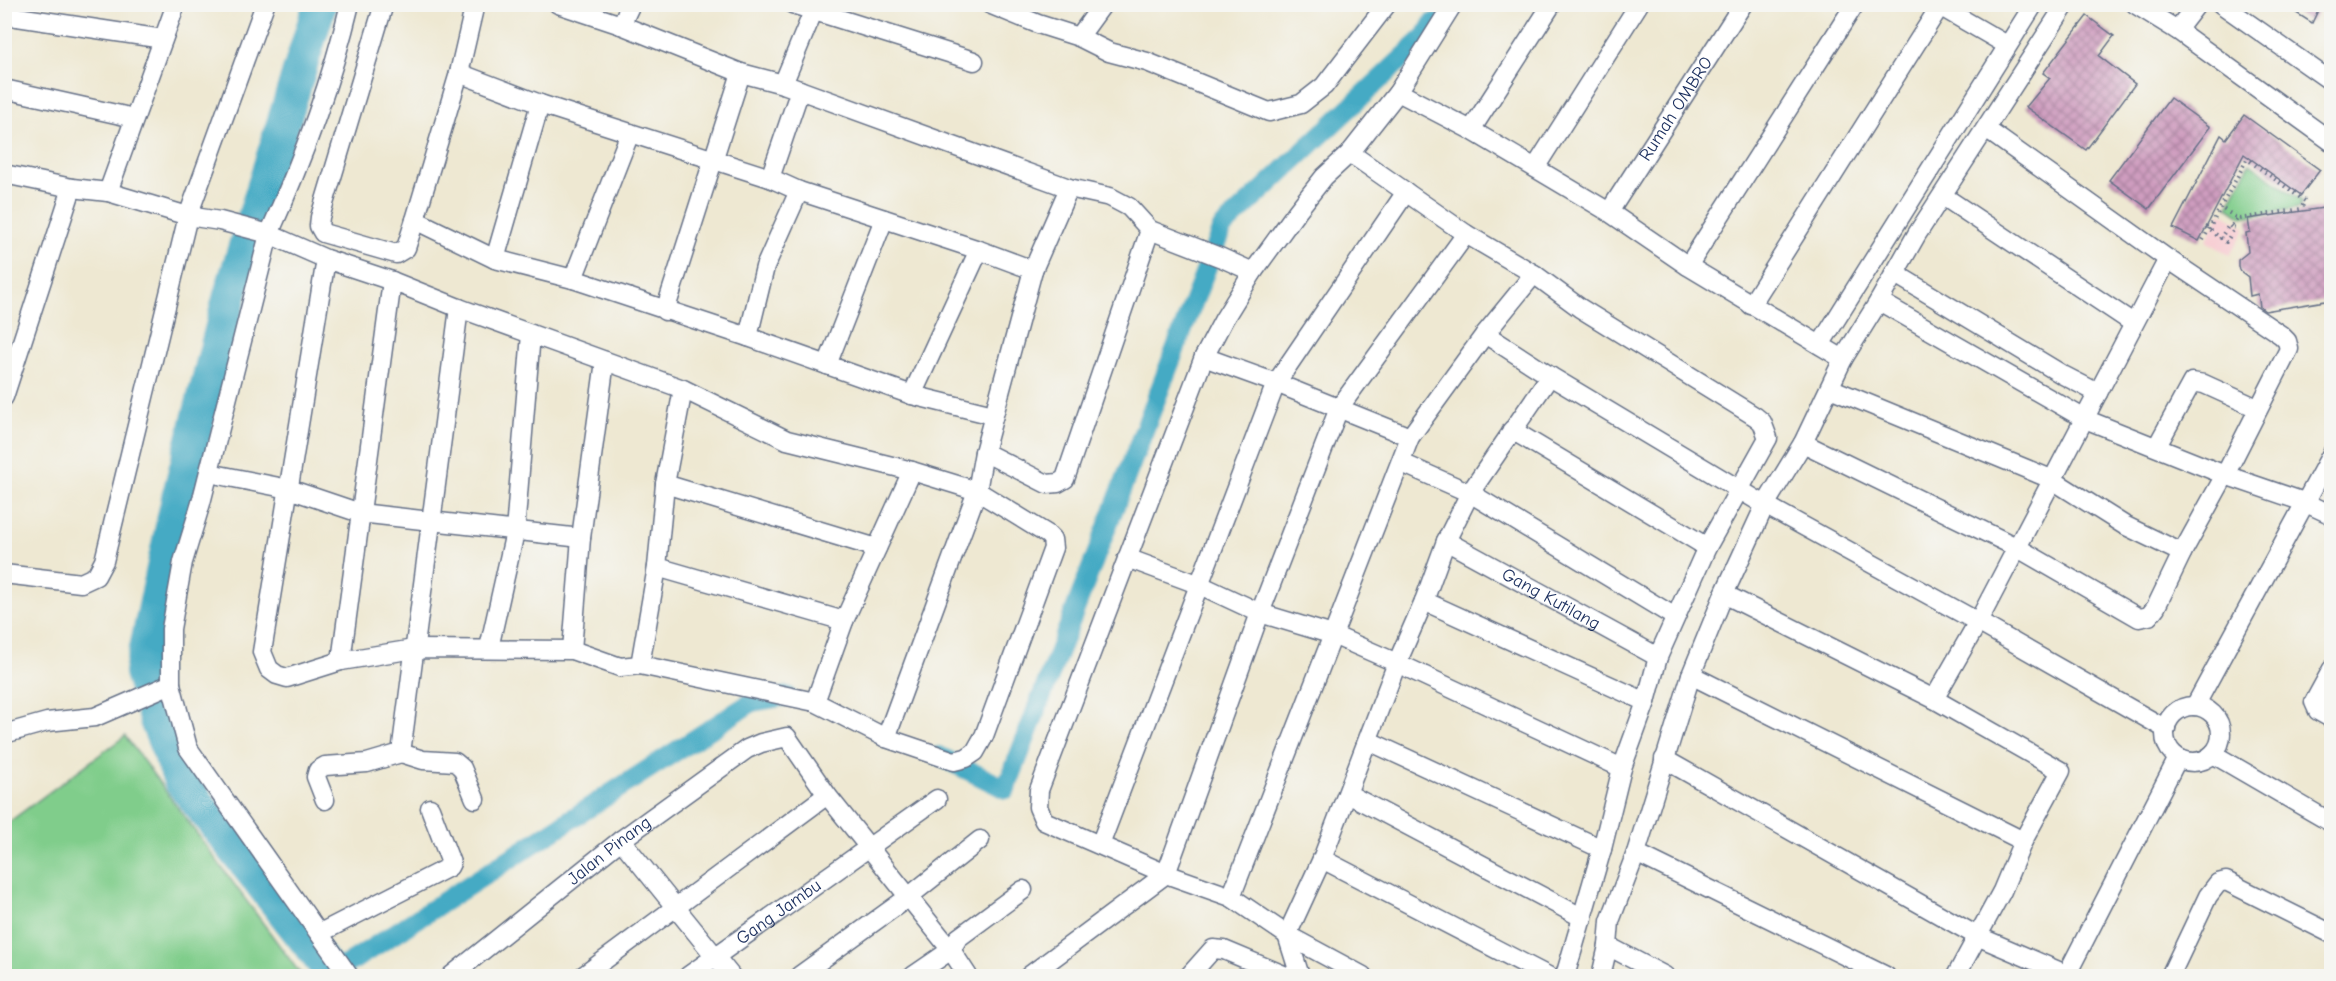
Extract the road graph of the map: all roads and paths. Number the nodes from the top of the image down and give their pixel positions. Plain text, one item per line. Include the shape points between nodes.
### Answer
1 (176, 4) edge
2 (264, 4) edge
3 (350, 4) edge
4 (384, 4) edge
5 (475, 4) edge
6 (558, 4) edge
7 (631, 4) edge
8 (792, 4) edge
9 (988, 4) edge
10 (1103, 4) edge
11 (1387, 4) edge
12 (1453, 4) edge
13 (1552, 4) edge
14 (1639, 4) edge
15 (1743, 4) edge
16 (1855, 4) edge
17 (2034, 4) edge
18 (2066, 4) edge
19 (2135, 4) edge
20 (2197, 4) edge
21 (2221, 4) edge
22 (1938, 5) edge
23 (813, 12) junction
24 (4, 15) edge
25 (621, 25) junction
26 (2177, 30) junction
27 (1078, 37) junction
28 (163, 39) junction
29 (2007, 45) junction
30 (974, 61) dead end
31 (459, 73) junction
32 (741, 73) junction
33 (2331, 82) edge
34 (791, 87) junction
35 (4, 89) edge
36 (1398, 92) junction
37 (540, 104) junction
38 (134, 118) junction
39 (1471, 129) junction
40 (1986, 129) junction
41 (630, 134) junction
42 (2331, 142) edge
43 (1350, 153) junction
44 (712, 160) junction
45 (1535, 168) junction
46 (4, 174) edge
47 (770, 178) junction
48 (72, 188) junction
49 (1069, 188) junction
50 (799, 191) junction
51 (108, 192) junction
52 (1406, 192) junction
53 (1943, 196) junction
54 (2221, 208) junction
55 (1609, 212) junction
56 (188, 216) junction
57 (2237, 218) junction
58 (884, 219) junction
59 (415, 220) junction
60 (2208, 228) junction
61 (1150, 230) junction
62 (264, 232) junction
63 (1466, 234) junction
64 (2203, 240) dead end
65 (979, 250) junction
66 (495, 258) junction
67 (326, 259) junction
68 (2168, 259) junction
69 (1688, 266) junction
70 (1033, 270) junction
71 (1253, 272) junction
72 (1894, 273) junction
73 (1534, 274) junction
74 (573, 279) junction
75 (392, 281) junction
76 (1879, 301) junction
77 (1751, 305) junction
78 (459, 308) junction
79 (665, 311) junction
80 (2133, 323) junction
81 (531, 334) junction
82 (1485, 334) junction
83 (748, 337) junction
84 (1820, 345) junction
85 (1204, 357) junction
86 (1843, 359) junction
87 (605, 361) junction
88 (827, 365) junction
89 (1550, 376) junction
90 (1276, 383) junction
91 (1830, 388) junction
92 (682, 389) junction
93 (2098, 393) junction
94 (912, 395) junction
95 (4, 397) edge
96 (1339, 408) junction
97 (2257, 408) junction
98 (993, 415) junction
99 (2085, 419) junction
100 (1512, 430) junction
101 (1410, 438) junction
102 (1803, 443) junction
103 (2157, 446) junction
104 (984, 453) junction
105 (2331, 453) edge
106 (1402, 463) junction
107 (912, 471) junction
108 (209, 473) junction
109 (2225, 475) junction
110 (2051, 479) junction
111 (665, 484) junction
112 (288, 489) junction
113 (1739, 489) junction
114 (977, 491) junction
115 (1470, 493) junction
116 (2304, 502) junction
117 (1766, 506) junction
118 (360, 513) junction
119 (2331, 515) edge
120 (430, 521) junction
121 (515, 532) junction
122 (581, 538) junction
123 (1446, 541) junction
124 (2016, 547) junction
125 (877, 548) junction
126 (1707, 548) junction
127 (2182, 553) junction
128 (1127, 558) junction
129 (657, 567) junction
130 (4, 574) edge
131 (1200, 585) junction
132 (1724, 594) junction
133 (1424, 601) junction
134 (1260, 613) junction
135 (1675, 617) junction
136 (844, 621) junction
137 (1978, 622) junction
138 (1333, 635) junction
139 (489, 648) junction
140 (414, 649) junction
141 (572, 650) junction
142 (1658, 657) junction
143 (341, 661) junction
144 (1397, 663) junction
145 (640, 665) junction
146 (2331, 669) edge
147 (1691, 675) junction
148 (165, 687) junction
149 (1934, 699) junction
150 (815, 702) junction
151 (1646, 702) junction
152 (2195, 706) junction
153 (2331, 718) edge
154 (2166, 729) junction
155 (4, 734) edge
156 (886, 738) junction
157 (1369, 741) junction
158 (400, 753) junction
159 (2213, 754) junction
160 (2178, 758) junction
161 (1664, 759) junction
162 (1622, 768) junction
163 (1348, 794) junction
164 (826, 795) junction
165 (475, 799) dead end
166 (937, 799) dead end
167 (325, 800) dead end
168 (430, 808) dead end
169 (2331, 823) edge
170 (621, 840) junction
171 (980, 840) dead end
172 (2023, 841) junction
173 (1100, 845) junction
174 (871, 848) junction
175 (1602, 849) junction
176 (1636, 853) junction
177 (1322, 859) junction
178 (1166, 874) junction
179 (1023, 890) dead end
180 (1231, 897) junction
181 (907, 898) junction
182 (676, 908) junction
183 (1583, 918) junction
184 (320, 933) junction
185 (2331, 934) edge
186 (1287, 935) junction
187 (1977, 936) junction
188 (1608, 946) junction
189 (951, 950) junction
190 (714, 956) junction
191 (347, 974) edge
192 (455, 976) edge
193 (584, 976) edge
194 (688, 976) edge
195 (731, 976) edge
196 (799, 976) edge
197 (913, 976) edge
198 (968, 976) edge
199 (1029, 976) edge
200 (1189, 976) edge
201 (1286, 976) edge
202 (1300, 976) edge
203 (1363, 976) edge
204 (1548, 976) edge
205 (1565, 976) edge
206 (1601, 976) edge
207 (1665, 976) edge
208 (1886, 976) edge
209 (1956, 976) edge
210 (2068, 976) edge
211 (2170, 976) edge

1 - 28 street
2 - 56 street
3 - 62 street via 340,45 284,202
4 - 59 street via 320,226 323,233 396,254 406,248
5 - 31 street
6 - 25 street
7 - 25 street
8 - 23 street
9 - 27 street
10 - 27 street
11 - 27 street via 1324,86 1301,104 1269,112
12 - 36 street
13 - 39 street
14 - 45 street
15 - 55 street, Rumah OMBRO
16 - 69 street
17 - 29 street
18 - 40 street
19 - 26 street
20 - 26 street
21 - 33 street
22 - 29 street
22 - 77 street
23 - 30 street
23 - 34 street
24 - 28 street
25 - 32 street
26 - 42 street
28 - 38 street
29 - 84 street
31 - 37 street
31 - 59 street
32 - 34 street
32 - 44 street
34 - 47 street
34 - 49 street
35 - 38 street
36 - 39 street
36 - 43 street
37 - 41 street
37 - 66 street
38 - 51 street
39 - 45 street
40 - 53 street
40 - 68 street
41 - 44 street
41 - 74 street
43 - 52 street
43 - 71 street via 1324,177
44 - 47 street
44 - 79 street
45 - 55 street
46 - 48 street
47 - 50 street
48 - 51 street
48 - 95 street
49 - 61 street via 1110,197 1139,215
49 - 70 street
50 - 58 street
50 - 83 street via 765,267
51 - 56 street
52 - 63 street
52 - 90 street
53 - 72 street
53 - 80 street
54 - 57 path
54 - 57 path via 2247,159 2305,201 2301,209
54 - 60 path
55 - 69 street
56 - 62 street
56 - 130 street via 104,561 96,576 81,583
57 - 60 path via 2226,242
58 - 65 street
58 - 88 street
59 - 66 street
60 - 64 path
61 - 71 street
61 - 104 street via 1065,479 1047,484
62 - 67 street
62 - 108 street
63 - 73 street
63 - 96 street
65 - 70 street
65 - 94 street
66 - 74 street
67 - 75 street
67 - 112 street
68 - 80 street
68 - 97 street via 2287,341 2289,349
69 - 77 street
70 - 98 street
71 - 85 street
72 - 76 street
72 - 93 street
73 - 82 street
73 - 113 street via 1580,308 1762,422 1768,438
74 - 79 street
75 - 78 street
75 - 118 street
76 - 86 street
76 - 99 street
77 - 84 street
78 - 81 street
78 - 120 street
79 - 83 street
80 - 93 street
81 - 87 street
81 - 121 street
82 - 89 street
82 - 101 street
83 - 88 street
84 - 86 street
85 - 90 street
85 - 128 street
86 - 91 street
87 - 92 street
87 - 122 street
88 - 94 street
89 - 100 street
89 - 113 street
90 - 96 street
90 - 131 street
91 - 102 street
91 - 110 street
92 - 107 street via 788,440
92 - 111 street
93 - 99 street
94 - 98 street
96 - 101 street
96 - 134 street
97 - 103 street via 2192,382
97 - 109 street
98 - 104 street
99 - 103 street
99 - 110 street
100 - 115 street
100 - 126 street
101 - 106 street
102 - 117 street
102 - 124 street
103 - 109 street
104 - 114 street
105 - 116 street
106 - 115 street
106 - 138 street
107 - 114 street
107 - 125 street
108 - 112 street
108 - 148 street via 183,562
109 - 116 street
109 - 127 street
110 - 124 street
110 - 127 street via 2124,525
111 - 125 street
111 - 129 street
112 - 118 street
112 - 143 street via 262,652 269,669 287,678
113 - 117 street
113 - 126 street
114 - 156 street
114 - 156 street via 1052,539 1052,555 975,752 954,761
115 - 123 street
115 - 135 street
116 - 119 street
116 - 152 street
117 - 132 street
117 - 137 street
118 - 120 street
118 - 143 street
120 - 121 street
120 - 140 street
121 - 122 street
121 - 139 street
122 - 141 street
123 - 133 street
123 - 142 street, Gang Kutilang
124 - 127 street via 2139,618 2148,616 2156,607
124 - 137 street
125 - 136 street
126 - 135 street
128 - 131 street
128 - 173 street via 1039,790 1038,807 1044,821
129 - 136 street
129 - 145 street
131 - 134 street
131 - 173 street
132 - 147 street
132 - 149 street
133 - 144 street
133 - 151 street
134 - 138 street
134 - 178 street
135 - 142 street
136 - 150 street
137 - 149 street
137 - 154 street
138 - 144 street
138 - 180 street
139 - 140 street
139 - 141 street
140 - 143 street
140 - 158 street
141 - 145 street via 620,667
142 - 151 street
144 - 157 street
144 - 162 street
145 - 150 street
146 - 153 street via 2314,702 2318,711
147 - 161 street
147 - 172 street
148 - 155 street via 95,717 47,722
148 - 184 street via 188,748
149 - 172 street via 2061,771
150 - 156 street
151 - 162 street
152 - 154 street via 2176,712
152 - 159 street via 2205,708 2220,724 2222,735
154 - 160 street via 2167,745
157 - 163 street
157 - 175 street
158 - 165 street via 423,760 455,762 462,768
158 - 167 street via 367,763 318,770 316,777
159 - 160 street via 2200,762
159 - 169 street
160 - 210 street
161 - 176 street
161 - 187 street
162 - 175 street
163 - 177 street
163 - 183 street
164 - 170 street, Jalan Pinang via 787,738 776,739 747,749
164 - 174 street
164 - 182 street
166 - 174 street, Gang Jambu
168 - 184 street via 451,863 449,867
170 - 182 street
170 - 192 street, Jalan Pinang
171 - 181 street
172 - 187 street
173 - 178 street
174 - 181 street
174 - 190 street, Gang Jambu
175 - 183 street
176 - 188 street via 1610,921
176 - 208 street
177 - 186 street
177 - 204 street
178 - 180 street
178 - 199 street
179 - 189 street via 958,938
180 - 186 street
181 - 189 street
181 - 196 street
182 - 190 street
182 - 193 street
183 - 205 street
184 - 191 street
185 - 211 street via 2226,880 2208,896
186 - 202 street
186 - 203 street
187 - 209 street
187 - 210 street
188 - 206 street
188 - 207 street
189 - 197 street
189 - 198 street
190 - 194 street, Gang Jambu
190 - 195 street
200 - 201 street via 1213,949

